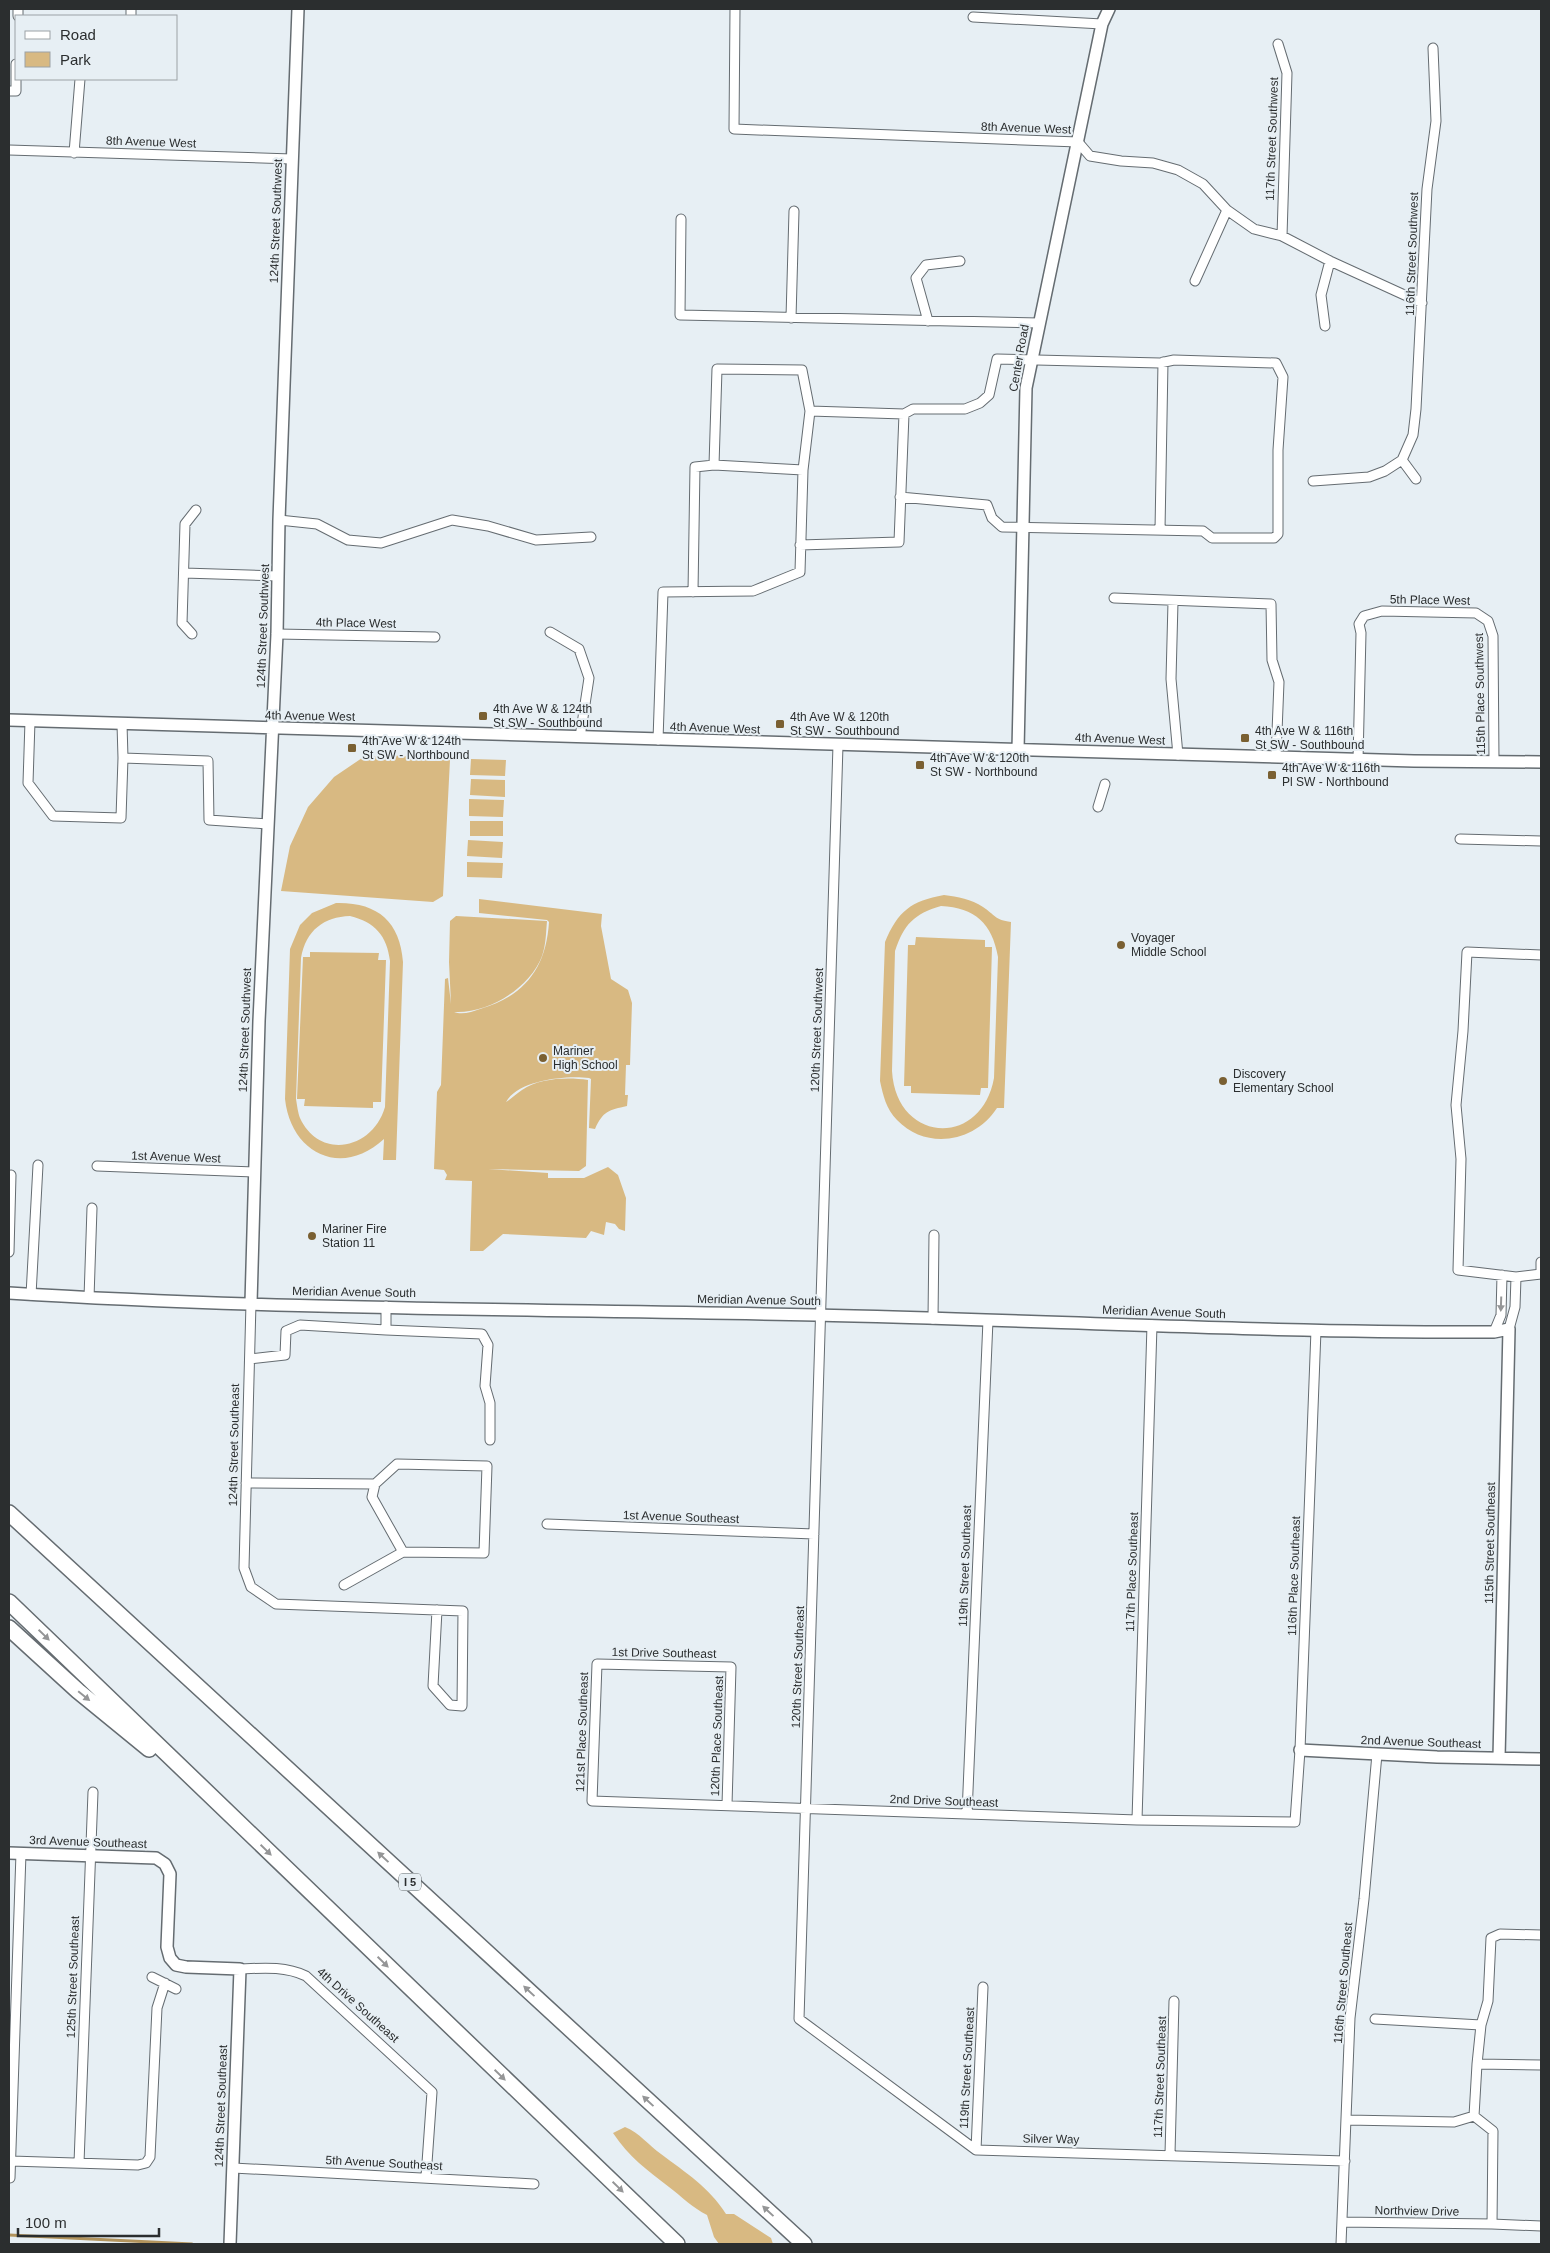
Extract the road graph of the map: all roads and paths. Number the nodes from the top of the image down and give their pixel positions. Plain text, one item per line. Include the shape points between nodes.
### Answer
1 (298, 9) edge
2 (735, 9) edge
3 (1109, 9) edge
4 (973, 17) dead end
5 (1102, 24) junction
6 (1278, 44) dead end
7 (1433, 48) dead end
8 (16, 80) edge
9 (80, 80) edge
10 (9, 91) edge
11 (1078, 142) junction
12 (9, 150) edge
13 (74, 152) junction
14 (292, 159) junction
15 (1227, 210) junction
16 (794, 211) dead end
17 (681, 219) dead end
18 (1282, 236) junction
19 (960, 260) dead end
20 (1330, 261) junction
21 (1195, 281) dead end
22 (1422, 303) junction
23 (791, 318) junction
24 (928, 321) junction
25 (1039, 323) junction
26 (1325, 326) dead end
27 (1032, 360) junction
28 (1163, 362) junction
29 (810, 410) junction
30 (904, 414) junction
31 (1402, 460) junction
32 (714, 465) junction
33 (803, 470) junction
34 (1416, 479) dead end
35 (1313, 481) dead end
36 (900, 497) junction
37 (196, 510) dead end
38 (279, 520) junction
39 (1023, 528) junction
40 (1160, 530) junction
41 (591, 537) dead end
42 (800, 545) junction
43 (184, 573) junction
44 (278, 576) junction
45 (693, 592) junction
46 (1114, 598) dead end
47 (1173, 602) junction
48 (1491, 626) joint
49 (550, 632) dead end
50 (192, 634) dead end
51 (277, 634) junction
52 (435, 636) dead end
53 (9, 720) edge
54 (30, 721) junction
55 (122, 724) junction
56 (273, 729) junction
57 (580, 737) junction
58 (658, 740) junction
59 (838, 745) junction
60 (1018, 750) junction
61 (1178, 754) junction
62 (123, 758) junction
63 (1276, 758) junction
64 (1358, 760) junction
65 (1494, 761) junction
66 (1541, 762) edge
67 (1105, 784) dead end
68 (1098, 808) dead end
69 (268, 824) junction
70 (1460, 839) dead end
71 (1541, 841) edge
72 (1541, 955) edge
73 (38, 1165) dead end
74 (97, 1166) dead end
75 (254, 1172) junction
76 (10, 1175) dead end
77 (92, 1208) dead end
78 (934, 1235) dead end
79 (9, 1252) edge
80 (1541, 1262) edge
81 (1541, 1274) edge
82 (1502, 1275) junction
83 (1516, 1276) junction
84 (9, 1293) edge
85 (32, 1294) junction
86 (89, 1298) junction
87 (251, 1303) junction
88 (386, 1306) junction
89 (820, 1315) junction
90 (933, 1319) junction
91 (988, 1320) junction
92 (1152, 1325) junction
93 (1509, 1329) junction
94 (386, 1330) junction
95 (1316, 1330) junction
96 (1494, 1332) junction
97 (250, 1359) junction
98 (490, 1440) dead end
99 (246, 1483) junction
100 (375, 1484) junction
101 (9, 1505) edge
102 (13, 1517) edge
103 (547, 1524) dead end
104 (814, 1534) junction
105 (403, 1552) junction
106 (344, 1584) dead end
107 (9, 1602) edge
108 (437, 1610) junction
109 (9, 1628) edge
110 (597, 1664) joint
111 (731, 1667) joint
112 (1300, 1750) junction
113 (1377, 1754) junction
114 (1498, 1758) junction
115 (1541, 1760) edge
116 (94, 1792) dead end
117 (592, 1801) joint
118 (727, 1806) junction
119 (805, 1809) junction
120 (967, 1814) junction
121 (231, 1816) junction
122 (1137, 1820) junction
123 (1295, 1822) joint
124 (9, 1853) edge
125 (21, 1853) junction
126 (90, 1855) junction
127 (1541, 1936) edge
128 (170, 1958) joint
129 (240, 1969) junction
130 (152, 1977) dead end
131 (165, 1984) junction
132 (984, 1987) dead end
133 (176, 1989) dead end
134 (1174, 2001) dead end
135 (1375, 2020) dead end
136 (1481, 2025) junction
137 (1477, 2064) junction
138 (1541, 2065) edge
139 (1474, 2116) junction
140 (1348, 2120) junction
141 (976, 2150) junction
142 (1170, 2154) junction
143 (10, 2161) junction
144 (1345, 2161) junction
145 (79, 2163) junction
146 (233, 2168) junction
147 (426, 2177) junction
148 (10, 2178) edge
149 (534, 2184) dead end
150 (1342, 2222) junction
151 (1492, 2224) junction
152 (1541, 2226) edge
153 (230, 2244) edge
154 (677, 2244) edge
155 (804, 2244) edge
156 (1341, 2244) edge

1 - 14 street, 124th Street Southwest
2 - 11 street, 8th Avenue West via 734,130
3 - 5 street, Center Road
4 - 5 street
5 - 11 street, Center Road
6 - 18 street, 117th Street Southwest via 1287,73
7 - 22 street, 116th Street Southwest via 1436,121 1427,189
8 - 10 street via 16,91
9 - 13 street
11 - 15 street, 8th Avenue West via 1090,156 1153,163 1178,170 1203,184
11 - 25 street, Center Road
12 - 13 street, 8th Avenue West
13 - 14 street, 8th Avenue West
14 - 38 street, 124th Street Southwest
15 - 18 street, 8th Avenue West via 1254,229
15 - 21 street
16 - 23 street
17 - 23 street via 680,315
18 - 20 street, 8th Avenue West
19 - 24 street via 926,265 916,278
20 - 22 street, 8th Avenue West
20 - 26 street via 1321,295
22 - 31 street, 116th Street Southwest via 1413,435
23 - 24 street
24 - 25 street
25 - 27 street, Center Road
27 - 28 street
27 - 30 street via 997,359 989,395 980,403 964,409 914,409
27 - 39 street, Center Road via 1026,388
28 - 40 street
28 - 40 street via 1276,363 1283,377 1278,450 1278,534 1266,540 1212,538 1203,531
29 - 30 street
29 - 32 street via 802,370 717,369
29 - 33 street
30 - 36 street
31 - 34 street
31 - 35 street via 1385,472 1369,477
32 - 33 street
32 - 45 street via 695,467
33 - 42 street
36 - 39 street via 987,505 992,518 1002,527
36 - 42 street via 899,542
37 - 43 street via 185,524
38 - 41 street via 317,524 348,540 381,543 452,520 488,526 536,540
38 - 44 street, 124th Street Southwest
39 - 40 street
39 - 60 street, Center Road
42 - 45 street via 800,572 753,591
43 - 44 street
43 - 50 street via 182,622
44 - 51 street, 124th Street Southwest
45 - 58 street via 663,592
46 - 47 street
47 - 61 street via 1171,679
47 - 63 street via 1271,604 1272,660 1279,682
48 - 64 street, 5th Place West via 1476,613 1382,611 1364,616 1359,624
48 - 65 street, 115th Place Southwest
49 - 57 street via 579,649 589,678
51 - 52 street, 4th Place West
51 - 56 street, 124th Street Southwest
53 - 54 street, 4th Avenue West
54 - 55 street, 4th Avenue West
54 - 62 street via 28,783 53,816 121,818
55 - 56 street, 4th Avenue West
55 - 62 street
56 - 57 street, 4th Avenue West
56 - 69 street, 124th Street Southwest
57 - 58 street, 4th Avenue West
58 - 59 street, 4th Avenue West
59 - 60 street, 4th Avenue West
59 - 89 street, 120th Street Southwest
60 - 61 street, 4th Avenue West
61 - 63 street, 4th Avenue West
62 - 69 street via 208,761 209,820
63 - 64 street, 4th Avenue West
64 - 65 street, 4th Avenue West
65 - 66 street, 4th Avenue West
67 - 68 street
69 - 75 street, 124th Street Southwest
70 - 71 street
72 - 82 street via 1467,952 1456,1105 1461,1177 1458,1270
73 - 85 street
74 - 75 street, 1st Avenue West
75 - 87 street, 124th Street Southwest
76 - 79 street
77 - 86 street
78 - 90 street
80 - 81 street
81 - 83 street
82 - 83 street
82 -> 96 street via 1501,1315
83 - 93 street via 1515,1307
84 - 85 street, Meridian Avenue South
85 - 86 street, Meridian Avenue South
86 - 87 street, Meridian Avenue South
87 - 88 street, Meridian Avenue South
87 - 97 street, 124th Street Southeast
88 - 89 street, Meridian Avenue South
88 - 94 street
89 - 90 street, Meridian Avenue South
89 - 104 street, 120th Street Southeast
90 - 91 street, Meridian Avenue South
91 - 92 street, Meridian Avenue South
91 - 120 street, 119th Street Southeast
92 - 95 street, Meridian Avenue South
92 - 122 street, 117th Place Southeast
93 - 96 street, Meridian Avenue South
93 - 114 street, 115th Street Southeast
94 - 97 street via 292,1327 286,1331 285,1355
94 - 98 street via 482,1334 488,1345 485,1386 490,1403
95 - 96 street, Meridian Avenue South
95 - 112 street, 116th Place Southeast
97 - 99 street, 124th Street Southeast
99 - 100 street
99 - 108 street, 124th Street Southeast via 244,1568 251,1587 276,1604
100 - 105 street via 372,1497
100 - 105 street via 397,1464 486,1466 484,1554
101 - 102 highway
155 -> 102 highway, I 5
103 - 104 street, 1st Avenue Southeast
104 - 119 street, 120th Street Southeast
105 - 106 street
107 -> 121 highway
108 - 108 street via 463,1611 462,1706 450,1705 433,1686
109 -> 121 highway via 78,1691
110 - 111 street, 1st Drive Southeast
110 - 117 street, 121st Place Southeast
111 - 118 street, 120th Place Southeast
112 - 113 street, 2nd Avenue Southeast
112 - 123 street, 116th Place Southeast
113 - 114 street, 2nd Avenue Southeast
113 - 140 street, 116th Street Southeast via 1350,2018
114 - 115 street, 2nd Avenue Southeast
116 - 126 street, 125th Street Southeast
117 - 118 street, 2nd Drive Southeast
118 - 119 street, 2nd Drive Southeast
119 - 120 street, 2nd Drive Southeast
119 - 141 street, 120th Street Southeast via 799,2019
120 - 122 street, 2nd Drive Southeast
121 -> 154 highway
122 - 123 street, 2nd Drive Southeast
124 - 125 street, 3rd Avenue Southeast
125 - 126 street, 3rd Avenue Southeast
125 - 143 street
126 - 128 street, 3rd Avenue Southeast via 156,1858 165,1864 170,1874 167,1946
126 - 145 street, 125th Street Southeast
127 - 136 street via 1500,1934 1491,1938 1488,2001
128 - 129 street, 4th Drive Southeast via 176,1965 186,1967
129 - 146 street, 124th Street Southeast
129 - 147 street, 4th Drive Southeast via 278,1968 306,1976 432,2092
130 - 131 street
131 - 133 street
131 - 145 street via 157,2008 150,2157 146,2163 138,2165
132 - 141 street, 119th Street Southeast
134 - 142 street, 117th Street Southeast
135 - 136 street
136 - 137 street
137 - 138 street
137 - 139 street
139 - 140 street via 1454,2122
139 - 151 street via 1493,2131
140 - 144 street, 116th Street Southeast
141 - 142 street, Silver Way
142 - 144 street, Silver Way
143 - 145 street
143 - 148 street
144 - 150 street, 116th Street Southeast
146 - 147 street, 5th Avenue Southeast
146 - 153 street, 124th Street Southeast
147 - 149 street, 5th Avenue Southeast
150 - 151 street, Northview Drive
150 - 156 street, 116th Street Southeast
151 - 152 street, Northview Drive

